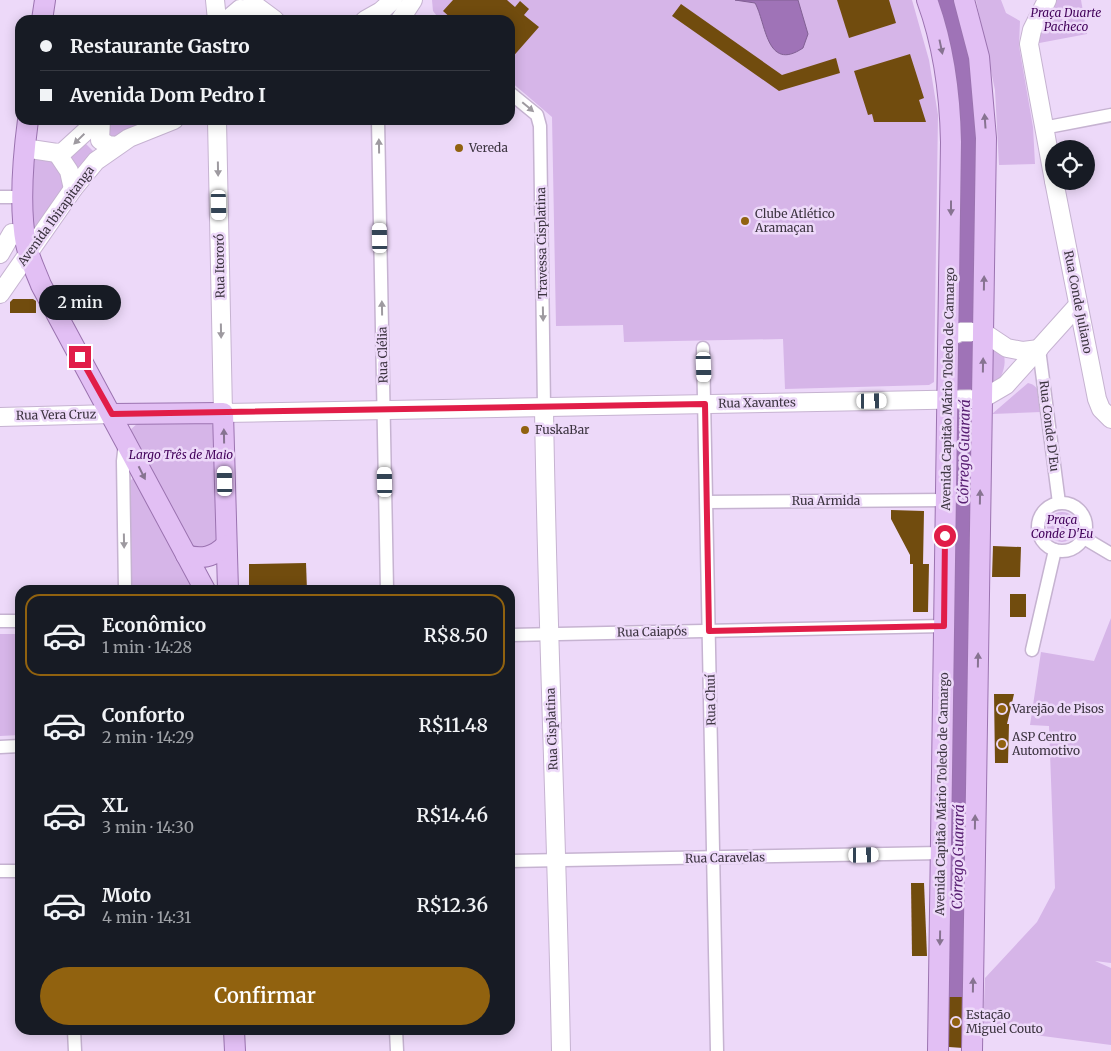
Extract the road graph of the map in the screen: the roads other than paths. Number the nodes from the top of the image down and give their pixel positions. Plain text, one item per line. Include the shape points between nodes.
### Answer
1 (45, 0) edge
2 (215, 0) edge
3 (393, 0) edge
4 (413, 0) edge
5 (927, 0) edge
6 (964, 0) edge
7 (1047, 0) edge
8 (261, 10) edge
9 (43, 15) edge
10 (216, 15) edge
11 (234, 15) edge
12 (374, 15) edge
13 (403, 15) edge
14 (515, 97) edge
15 (1111, 115) edge
16 (27, 125) edge
17 (94, 125) edge
18 (100, 125) edge
19 (161, 125) edge
20 (217, 125) edge
21 (378, 125) edge
22 (1043, 128) junction
23 (1045, 140) edge
24 (116, 146) junction
25 (24, 148) junction
26 (57, 153) junction
27 (73, 189) junction
28 (1056, 190) edge
29 (6, 197) edge
30 (12, 233) junction
31 (0, 254) edge
32 (26, 258) junction
33 (0, 294) edge
34 (1078, 305) junction
35 (967, 333) junction
36 (703, 348) dead end
37 (1007, 348) junction
38 (1040, 349) junction
39 (1006, 385) junction
40 (965, 399) junction
41 (705, 404) junction
42 (544, 407) junction
43 (384, 410) junction
44 (223, 413) junction
45 (112, 414) junction
46 (0, 416) edge
47 (1111, 419) edge
48 (125, 440) junction
49 (946, 500) junction
50 (707, 502) junction
51 (1059, 503) junction
52 (1084, 538) junction
53 (226, 545) junction
54 (1056, 550) junction
55 (1111, 554) edge
56 (186, 555) junction
57 (125, 585) edge
58 (201, 585) edge
59 (228, 585) edge
60 (388, 585) edge
61 (15, 621) edge
62 (0, 622) edge
63 (944, 626) junction
64 (709, 631) junction
65 (548, 634) junction
66 (515, 635) edge
67 (1032, 650) dead end
68 (15, 746) edge
69 (0, 747) edge
70 (941, 854) junction
71 (714, 858) junction
72 (557, 861) junction
73 (515, 862) edge
74 (15, 871) edge
75 (0, 872) edge
76 (74, 1035) edge
77 (234, 1035) edge
78 (396, 1035) edge
79 (74, 1051) edge
80 (234, 1051) edge
81 (397, 1051) edge
82 (561, 1051) edge
83 (717, 1051) edge
84 (938, 1051) edge
85 (972, 1051) edge

1 - 9 main road
2 - 10 street
3 - 12 street
4 - 13 street
5 -> 35 main road, Avenida Capitão Mário Toledo de Camargo via 940,43 950,109
35 -> 6 main road, Avenida Capitão Mário Toledo de Camargo via 986,138 978,57
7 - 22 street, Rua Conde Juliano via 1032,30 1029,44
8 - 11 street via 240,10
14 -> 42 street, Travessa Cisplatina via 537,115 540,126
15 - 22 street
16 - 25 main road
17 -> 26 street via 68,149
18 - 24 street via 100,140
19 - 24 street, Avenida Ibirapitanga
20 -> 44 street, Rua Itororó
43 -> 21 street, Rua Clélia
22 - 23 street, Rua Conde Juliano
24 - 27 street, Avenida Ibirapitanga via 96,161
25 - 26 street
25 - 29 main road
25 - 32 main road
26 - 27 street via 69,171
27 - 32 street, Avenida Ibirapitanga
28 - 34 street, Rua Conde Juliano
29 - 30 main road
30 - 31 street, Avenida Ibirapitanga
30 - 32 main road via 17,252
32 - 33 street, Avenida Ibirapitanga
32 - 45 main road
34 - 38 street
34 - 47 street, Rua Conde Juliano via 1097,399
35 - 37 street
35 - 40 main road, Avenida Capitão Mário Toledo de Camargo
40 -> 35 main road, Avenida Capitão Mário Toledo de Camargo
36 - 41 street, Rua Chuí
37 - 38 street via 1023,351
37 - 39 street via 1010,364
38 - 39 street
38 - 51 street, Rua Conde D'Eu
39 - 40 street
40 - 41 street, Rua Xavantes
40 - 49 main road, Avenida Capitão Mário Toledo de Camargo
85 -> 40 main road, Avenida Capitão Mário Toledo de Camargo
41 - 42 street, Rua Xavantes
41 - 50 street, Rua Chuí
42 - 43 street, Rua Xavantes
42 - 65 street, Rua Cisplatina
43 - 44 street, Rua Xavantes
43 - 60 street, Rua Clélia
44 - 45 main road, Rua Xavantes
53 -> 44 main road
45 - 46 street, Rua Vera Cruz
45 - 48 main road
48 -> 56 main road
48 -> 57 street
49 - 50 street, Rua Armida
49 - 63 main road, Avenida Capitão Mário Toledo de Camargo
50 - 64 street, Rua Chuí
51 - 52 street via 1075,507 1083,515 1086,526
51 - 54 street via 1047,509 1038,525 1041,538
52 - 54 street via 1075,548
52 - 55 street
53 - 56 main road via 212,556 194,558
53 - 59 main road
54 - 67 street
56 - 58 main road
61 - 62 street
63 - 64 street, Rua Caiapós
63 - 70 main road, Avenida Capitão Mário Toledo de Camargo
64 - 65 street, Rua Caiapós
64 - 71 street, Rua Chuí
65 - 66 street, Rua Caiapós
65 - 72 street, Rua Cisplatina
68 - 69 street
70 - 71 street, Rua Caravelas
70 -> 84 main road, Avenida Capitão Mário Toledo de Camargo
71 - 72 street, Rua Caravelas
71 - 83 street, Rua Chuí
72 - 73 street, Rua Caravelas
72 - 82 street, Rua Cisplatina
74 - 75 street
76 - 79 street
77 - 80 main road
78 - 81 street

